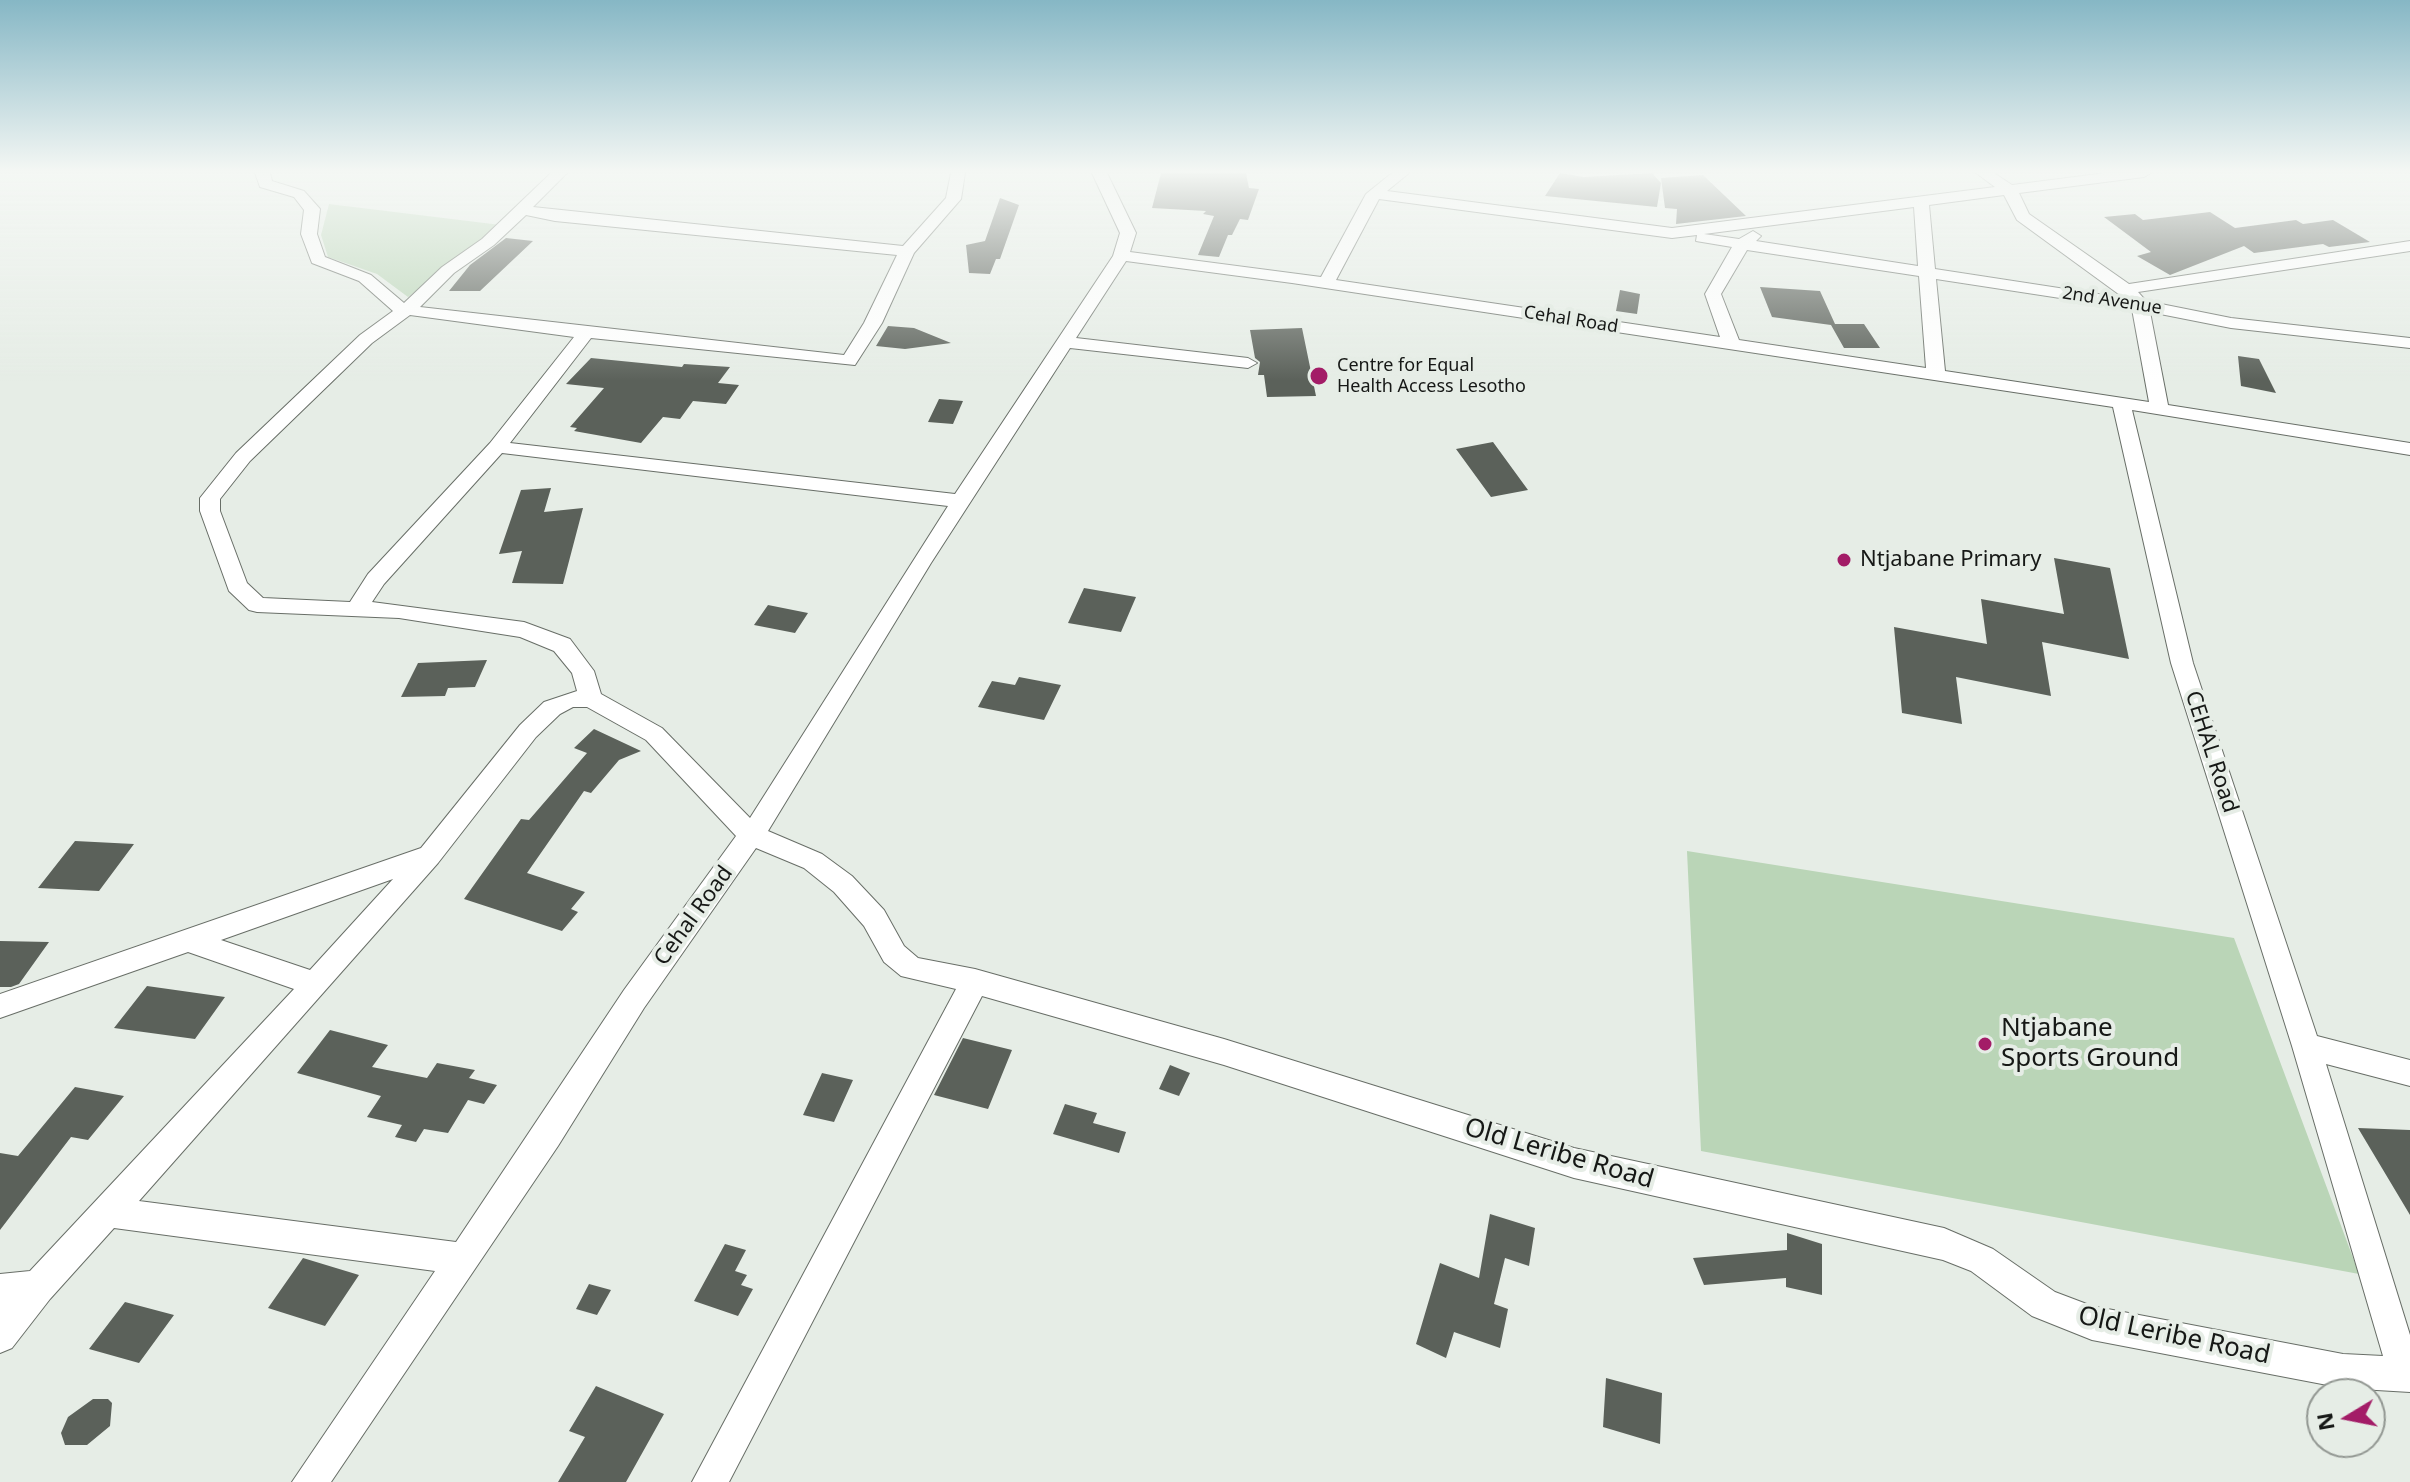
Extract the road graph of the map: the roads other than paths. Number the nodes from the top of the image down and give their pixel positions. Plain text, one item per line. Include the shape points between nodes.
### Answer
1 (312, 242) edge
2 (488, 242) edge
3 (818, 242) edge
4 (915, 242) edge
5 (1125, 242) edge
6 (1348, 242) edge
7 (1730, 242) edge
8 (1745, 242) edge
9 (1924, 242) edge
10 (2058, 242) edge
11 (1742, 244) junction
12 (2410, 246) edge
13 (907, 251) junction
14 (1121, 256) junction
15 (1927, 272) junction
16 (1326, 283) junction
17 (2126, 289) junction
18 (2140, 305) junction
19 (407, 309) junction
20 (586, 333) junction
21 (1067, 342) junction
22 (2410, 343) edge
23 (1732, 345) junction
24 (1248, 363) dead end
25 (1936, 375) junction
26 (2121, 403) junction
27 (2160, 409) junction
28 (497, 447) junction
29 (2410, 449) edge
30 (961, 501) junction
31 (357, 608) junction
32 (591, 699) junction
33 (751, 835) junction
34 (429, 856) junction
35 (188, 940) junction
36 (975, 981) junction
37 (315, 984) junction
38 (0, 1006) edge
39 (2306, 1046) junction
40 (2410, 1073) edge
41 (107, 1212) junction
42 (463, 1259) junction
43 (38, 1287) junction
44 (0, 1290) edge
45 (0, 1336) edge
46 (2408, 1375) edge
47 (310, 1482) edge
48 (710, 1482) edge

1 - 19 street via 318,260 365,278
2 - 19 street
3 - 13 street
4 - 13 street
5 - 14 street
6 - 16 street
7 - 11 street, 2nd Avenue
8 - 11 street
9 - 15 street
10 - 17 street
11 - 15 street, 2nd Avenue
11 - 23 street via 1713,294
12 - 17 street
13 - 20 street via 849,361
14 - 16 street, Cehal Road
14 - 21 street, Cehal Road
15 - 18 street, 2nd Avenue
15 - 25 street
16 - 23 street, Cehal Road
17 - 18 street
18 - 22 street, 2nd Avenue via 2231,323
18 - 27 street
19 - 20 street
19 - 31 street via 366,339 243,457 210,498 237,586 257,605
20 - 28 street
21 - 24 street
21 - 30 street, Cehal Road
23 - 25 street, Cehal Road
25 - 26 street, Cehal Road
26 - 27 street
26 - 39 street, CEHAL Road via 2182,663
27 - 29 street
28 - 30 street
28 - 31 street via 376,579
30 - 33 street, Cehal Road
31 - 32 street via 524,630 562,645 583,671
32 - 33 street via 654,734
32 - 34 street via 570,699 552,708 528,731
33 - 36 street, Old Leribe Road via 813,861 843,884 874,918 894,954 911,968
33 - 42 street, Cehal Road via 634,999
34 - 35 street
34 - 37 street
35 - 37 street
35 - 38 street
36 - 46 street, Old Leribe Road via 1574,1163 1944,1244 1982,1260 2044,1304 2092,1323 2343,1371
36 - 48 street
37 - 41 street
39 - 40 street
39 - 46 street, CEHAL Road
41 - 42 street
41 - 43 street
42 - 47 street, Cehal Road
43 - 44 street
43 - 45 street

